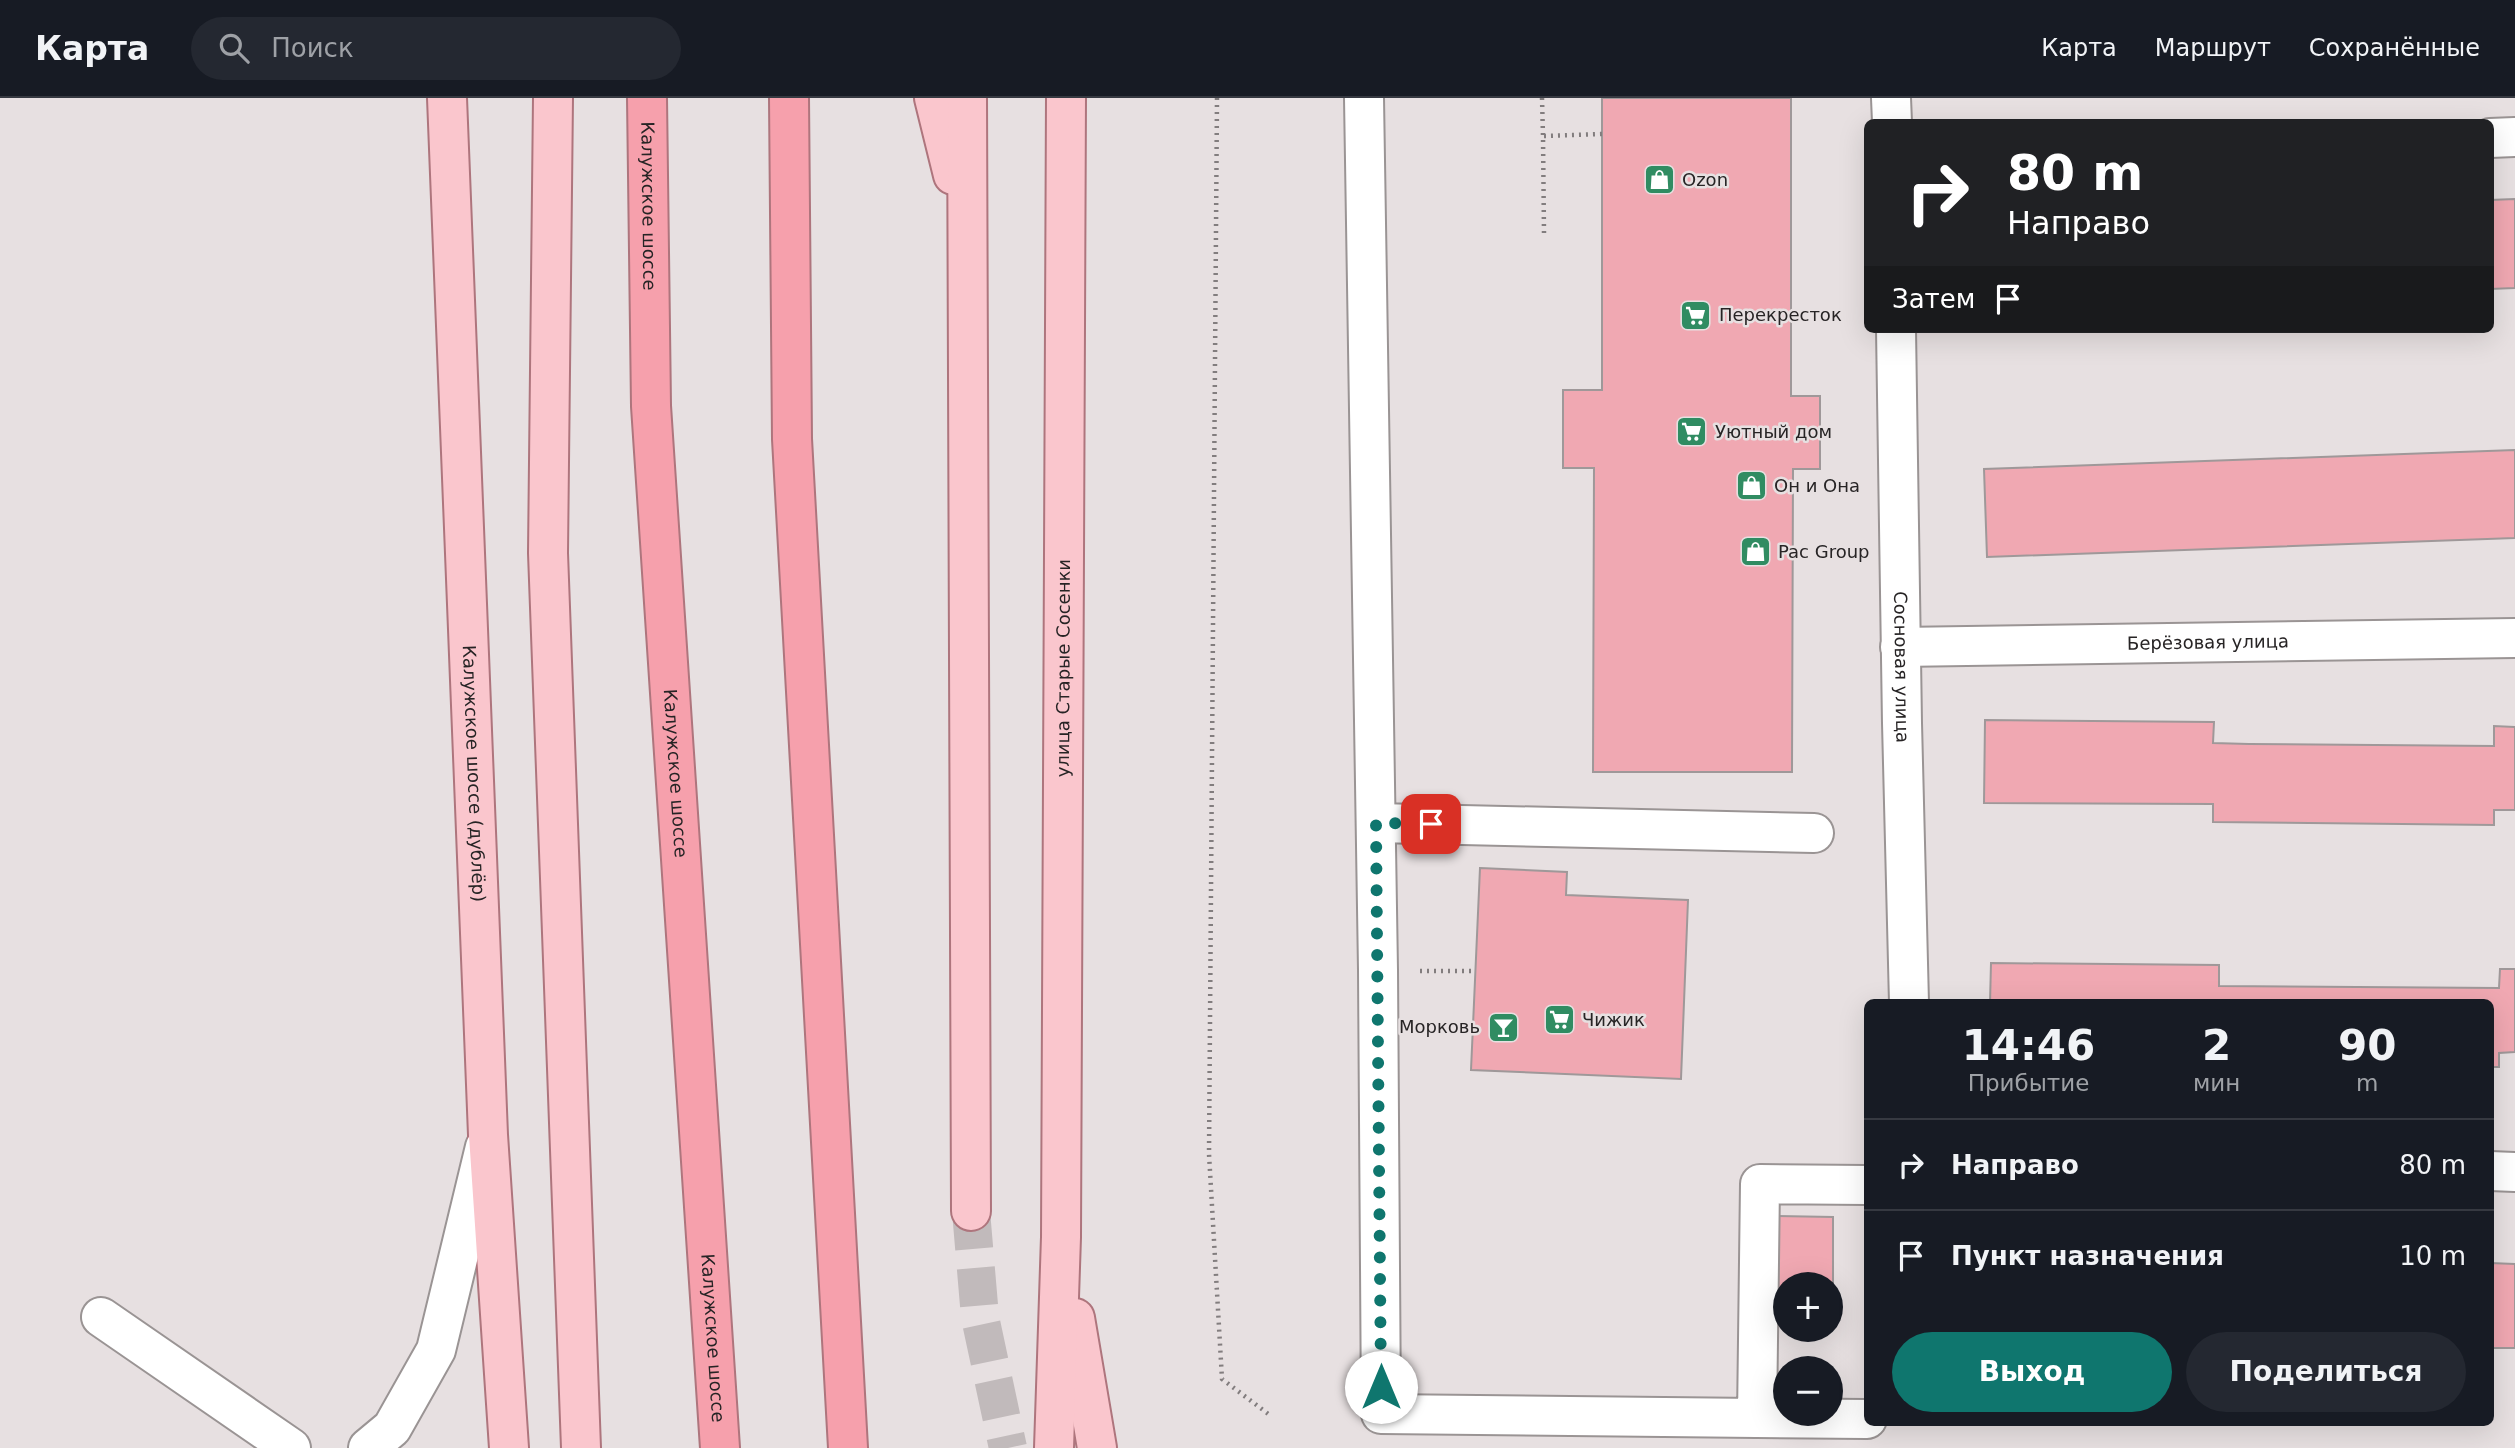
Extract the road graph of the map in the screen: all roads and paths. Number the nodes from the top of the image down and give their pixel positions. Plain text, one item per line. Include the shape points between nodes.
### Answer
1 (447, 98) edge
2 (553, 98) edge
3 (647, 98) edge
4 (789, 98) edge
5 (934, 98) edge
6 (967, 98) edge
7 (1066, 98) edge
8 (1217, 98) edge
9 (1364, 98) edge
10 (1542, 98) edge
11 (1891, 98) edge
12 (1892, 119) edge
13 (1602, 134) dead end
14 (1543, 136) junction
15 (2515, 137) edge
16 (2494, 138) edge
17 (1544, 233) dead end
18 (969, 242) junction
19 (1896, 333) edge
20 (2515, 638) edge
21 (1900, 647) junction
22 (1376, 823) junction
23 (1814, 833) dead end
24 (1378, 970) junction
25 (1475, 971) dead end
26 (1909, 999) edge
27 (488, 1135) junction
28 (2494, 1171) edge
29 (2515, 1171) edge
30 (1864, 1185) edge
31 (971, 1211) tunnel mouth
32 (1061, 1237) junction
33 (101, 1317) dead end
34 (1271, 1416) dead end
35 (1757, 1418) junction
36 (1864, 1419) edge
37 (291, 1448) edge
38 (368, 1448) edge
39 (509, 1448) edge
40 (581, 1448) edge
41 (720, 1448) edge
42 (848, 1448) edge
43 (1054, 1448) edge
44 (1097, 1448) edge

1 - 27 main road, Калужское шоссе (дублёр)
2 - 40 main road via 548,553
3 - 41 highway, Калужское шоссе via 651,406
4 - 42 highway via 792,439
5 - 18 main road
6 - 18 main road
7 - 32 main road, улица Старые Сосенки
8 - 34 path via 1209,1154 1222,1379
9 - 22 street
10 - 14 path
11 - 12 street
13 - 14 path
14 - 17 path
15 - 16 street
18 - 31 main road
19 - 21 street, Сосновая улица
20 - 21 street, Берёзовая улица
21 - 26 street, Сосновая улица
22 - 23 street
22 - 24 street
24 - 25 path
24 - 35 street via 1381,1414
27 - 38 street via 436,1350 392,1428
27 - 39 main road, Калужское шоссе (дублёр)
28 - 29 street
30 - 35 street via 1760,1184
32 - 43 main road
32 - 44 main road
33 - 37 street
35 - 36 street

